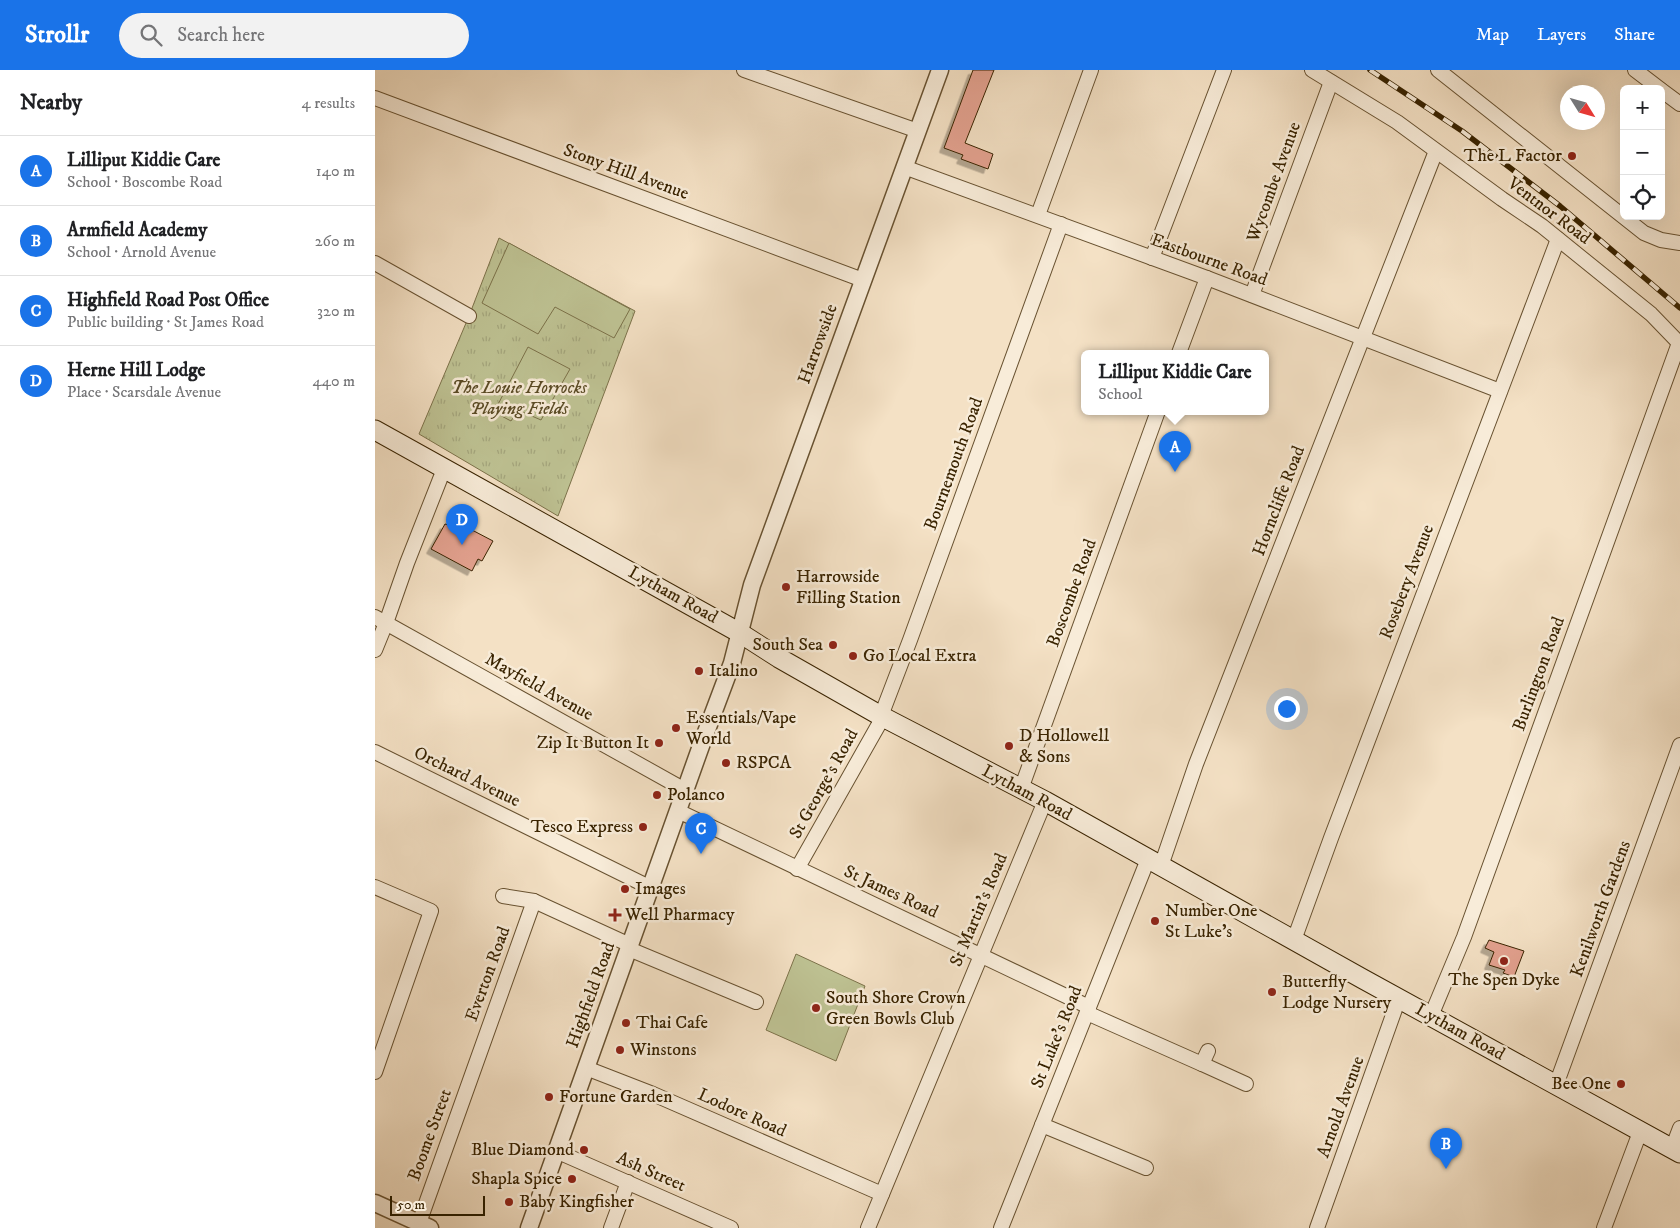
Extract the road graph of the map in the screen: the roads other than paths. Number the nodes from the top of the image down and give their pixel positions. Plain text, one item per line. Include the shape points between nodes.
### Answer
1 (940, 70) edge
2 (1091, 70) edge
3 (1224, 70) edge
4 (1312, 70) edge
5 (1438, 70) edge
6 (1635, 70) edge
7 (752, 71) edge
8 (1331, 82) junction
9 (1656, 85) edge
10 (1665, 92) edge
11 (375, 98) edge
12 (1680, 104) edge
13 (918, 131) junction
14 (1436, 151) junction
15 (904, 167) junction
16 (1038, 215) junction
17 (1061, 224) junction
18 (1558, 239) junction
19 (1680, 243) edge
20 (1152, 258) junction
21 (375, 263) edge
22 (1207, 278) junction
23 (863, 280) junction
24 (1252, 295) junction
25 (469, 316) dead end
26 (1363, 337) junction
27 (1679, 343) edge
28 (1180, 350) edge
29 (1500, 391) junction
30 (1158, 415) edge
31 (375, 430) edge
32 (444, 469) junction
33 (381, 620) edge
34 (740, 633) junction
35 (375, 650) edge
36 (882, 716) junction
37 (1680, 745) edge
38 (375, 752) edge
39 (1021, 789) junction
40 (685, 790) junction
41 (1045, 801) junction
42 (678, 811) junction
43 (1154, 863) junction
44 (797, 869) junction
45 (375, 887) edge
46 (651, 888) junction
47 (503, 896) dead end
48 (534, 901) junction
49 (1294, 940) junction
50 (629, 947) junction
51 (981, 955) junction
52 (1399, 998) junction
53 (756, 1002) dead end
54 (1088, 1010) junction
55 (1431, 1016) junction
56 (477, 1060) joint
57 (586, 1068) junction
58 (375, 1072) edge
59 (1245, 1084) dead end
60 (1557, 1085) junction
61 (1043, 1125) junction
62 (1680, 1128) edge
63 (1640, 1132) junction
64 (556, 1150) junction
65 (1676, 1151) edge
66 (1146, 1168) dead end
67 (628, 1182) junction
68 (882, 1194) junction
69 (375, 1203) edge
70 (425, 1225) edge
71 (529, 1228) edge
72 (611, 1228) edge
73 (731, 1228) edge
74 (868, 1228) edge
75 (1001, 1228) edge
76 (1317, 1228) edge
77 (1604, 1228) edge

1 - 13 street, Harrowside
2 - 16 street
3 - 20 street
4 - 8 street, Ventnor Road
5 - 19 street via 1644,233
6 - 9 street
7 - 13 street
8 - 14 street, Ventnor Road via 1397,122
8 - 24 street, Wycombe Avenue
10 - 12 street
11 - 23 street, Stony Hill Avenue
13 - 15 street, Harrowside
14 - 18 street, Ventnor Road
14 - 26 street, Horncliffe Road
15 - 16 street, Eastbourne Road
15 - 23 street, Harrowside
16 - 17 street, Eastbourne Road
17 - 20 street, Eastbourne Road
17 - 36 street, Bournemouth Road
18 - 27 street, Ventnor Road via 1651,314
18 - 29 street, Rosebery Avenue
20 - 22 street, Eastbourne Road
21 - 25 street
22 - 24 street, Eastbourne Road
22 - 28 street
23 - 34 street, Harrowside via 752,585
24 - 26 street, Eastbourne Road
26 - 29 street, Eastbourne Road
26 - 43 street, Horncliffe Road
27 - 55 street, Burlington Road via 1464,937
29 - 49 street, Rosebery Avenue
30 - 39 street, Boscombe Road
31 - 32 main road, Lytham Road
32 - 33 street
32 - 34 main road, Lytham Road
33 - 35 street
33 - 40 street, Mayfield Avenue
34 - 36 main road, Lytham Road
34 - 40 street, Highfield Road
36 - 39 main road, Lytham Road
36 - 44 street, St George's Road
37 - 60 street, Kenilworth Gardens
38 - 46 street, Orchard Avenue
39 - 41 main road, Lytham Road
40 - 42 street, Highfield Road
41 - 43 main road, Lytham Road
41 - 51 street, St Martin's Road
42 - 44 street, St James Road
42 - 46 street, Highfield Road
43 - 49 main road, Lytham Road
43 - 54 street, St Luke's Road
44 - 51 street, St James Road
45 - 58 street via 431,911
46 - 50 street, Highfield Road
47 - 48 street
48 - 50 street
48 - 56 street, Everton Road
49 - 52 main road, Lytham Road
50 - 53 street
50 - 57 street, Highfield Road
51 - 54 street, St James Road
51 - 68 street, St Martin's Road
52 - 55 main road, Lytham Road
52 - 76 street, Arnold Avenue
54 - 59 street, St James Road via 1205,1058
54 - 61 street, St Luke's Road
55 - 60 main road, Lytham Road
56 - 70 street, Boome Street
57 - 64 street, Highfield Road
57 - 68 street, Lodore Road
60 - 63 main road, Lytham Road
61 - 66 street
61 - 75 street, St Luke's Road
62 - 65 street
63 - 65 main road, Lytham Road
63 - 77 street
64 - 67 street, Ash Street
64 - 71 street, Highfield Road
67 - 72 street
67 - 73 street, Ash Street
68 - 74 street, St Martin's Road
69 - 70 street

